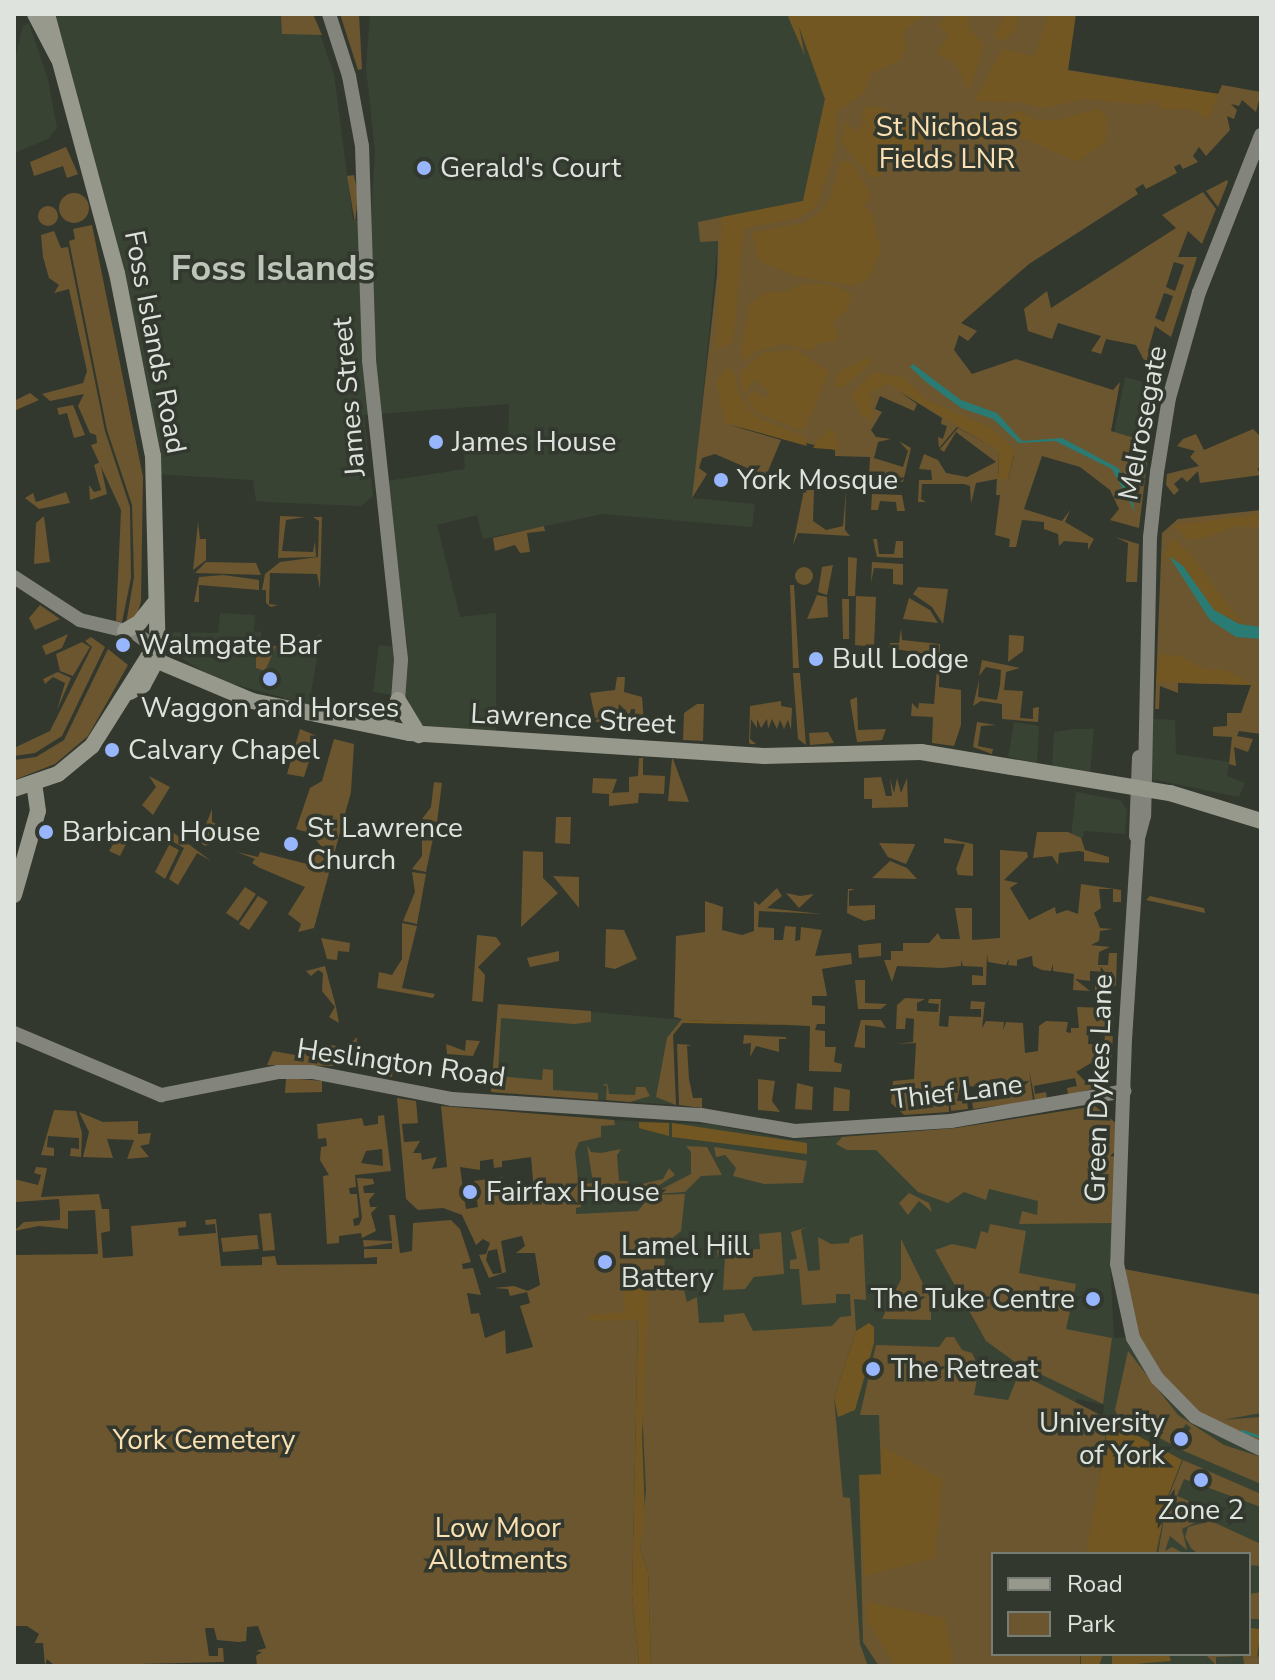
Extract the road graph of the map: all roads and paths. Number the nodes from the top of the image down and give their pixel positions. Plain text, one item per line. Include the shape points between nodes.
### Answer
1 (35, 14) edge
2 (47, 14) edge
3 (329, 14) edge
4 (58, 58) junction
5 (1261, 135) edge
6 (14, 577) edge
7 (154, 604) junction
8 (125, 631) junction
9 (154, 652) junction
10 (398, 700) junction
11 (383, 728) junction
12 (419, 735) junction
13 (34, 783) junction
14 (14, 789) edge
15 (1140, 793) junction
16 (1261, 821) edge
17 (14, 895) edge
18 (14, 1033) edge
19 (1124, 1091) junction
20 (795, 1131) joint
21 (1261, 1449) edge

1 - 4 main road, Foss Islands Road
2 - 4 main road, Foss Islands Road
3 - 10 street, James Street via 349,76 362,146 369,360 400,646
4 - 7 main road, Foss Islands Road via 105,220 147,423 158,500
5 - 15 street, Melrosegate via 1199,292 1166,410 1150,524
6 - 8 street via 80,620
7 - 8 main road
7 - 9 main road, Foss Islands Road
8 - 9 street via 144,637
9 - 11 main road, Lawrence Street via 252,701
9 - 13 main road via 92,746 64,770
10 - 11 street, James Street
10 - 12 main road
11 - 12 main road, Lawrence Street
12 - 15 main road, Lawrence Street via 754,756 891,751 962,758
13 - 14 main road
13 - 17 main road via 38,811
15 - 16 main road, Lawrence Street
15 - 19 street, Green Dykes Lane
18 - 20 street, Heslington Road via 161,1095 278,1072 312,1072 452,1099 701,1115
19 - 20 street, Thief Lane via 963,1120
19 - 21 street, Green Dykes Lane via 1117,1264 1133,1338 1157,1378 1195,1417

